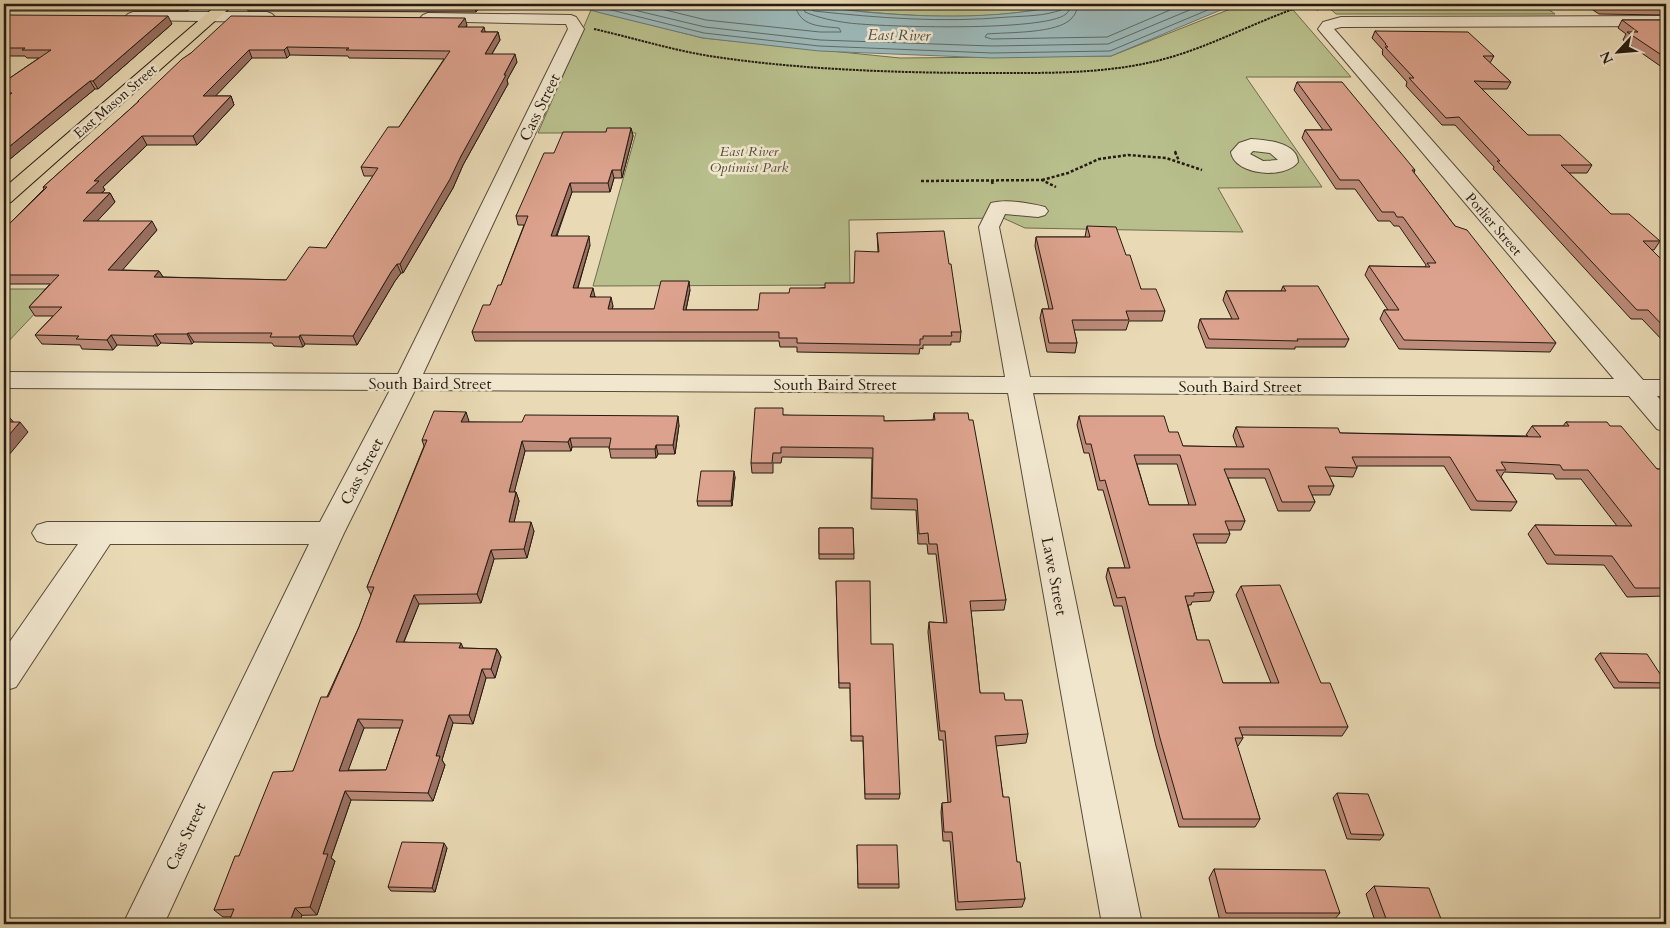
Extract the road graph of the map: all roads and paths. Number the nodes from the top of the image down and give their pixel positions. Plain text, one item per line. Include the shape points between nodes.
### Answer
1 (227, 4) edge
2 (1308, 4) edge
3 (113, 17) edge
4 (212, 17) junction
5 (279, 17) edge
6 (416, 18) edge
7 (1666, 21) edge
8 (574, 25) junction
9 (1175, 151) dead end
10 (1179, 161) junction
11 (1202, 170) dead end
12 (1042, 180) junction
13 (921, 181) dead end
14 (992, 181) junction
15 (993, 186) dead end
16 (1056, 187) dead end
17 (4, 198) edge
18 (1038, 211) dead end
19 (4, 380) edge
20 (406, 382) junction
21 (1019, 385) junction
22 (1636, 388) junction
23 (1666, 388) edge
24 (1666, 423) edge
25 (47, 533) dead end
26 (102, 533) junction
27 (328, 533) junction
28 (4, 676) edge
29 (143, 924) edge
30 (1122, 924) edge

1 - 4 main road, East Mason Street
2 - 8 path via 1201,47 1154,62 1078,73 939,73 791,66 714,57
3 - 4 street
4 - 5 street
4 - 17 main road, East Mason Street
6 - 8 street via 559,19
7 - 22 street, Porlier Street via 1348,22 1328,25 1326,30
8 - 20 street, Cass Street
9 - 10 path
10 - 11 path
10 - 12 path via 1121,155 1102,158 1073,172
12 - 14 path
12 - 16 path
13 - 14 path
14 - 15 path
18 - 21 street, Lawe Street via 998,207 989,227
19 - 20 street, South Baird Street
20 - 21 street, South Baird Street
20 - 27 street, Cass Street
21 - 22 street, South Baird Street
21 - 30 street, Lawe Street
22 - 23 street, South Baird Street
22 - 24 street, Porlier Street
25 - 26 street
26 - 27 street
26 - 28 street
27 - 29 street, Cass Street

